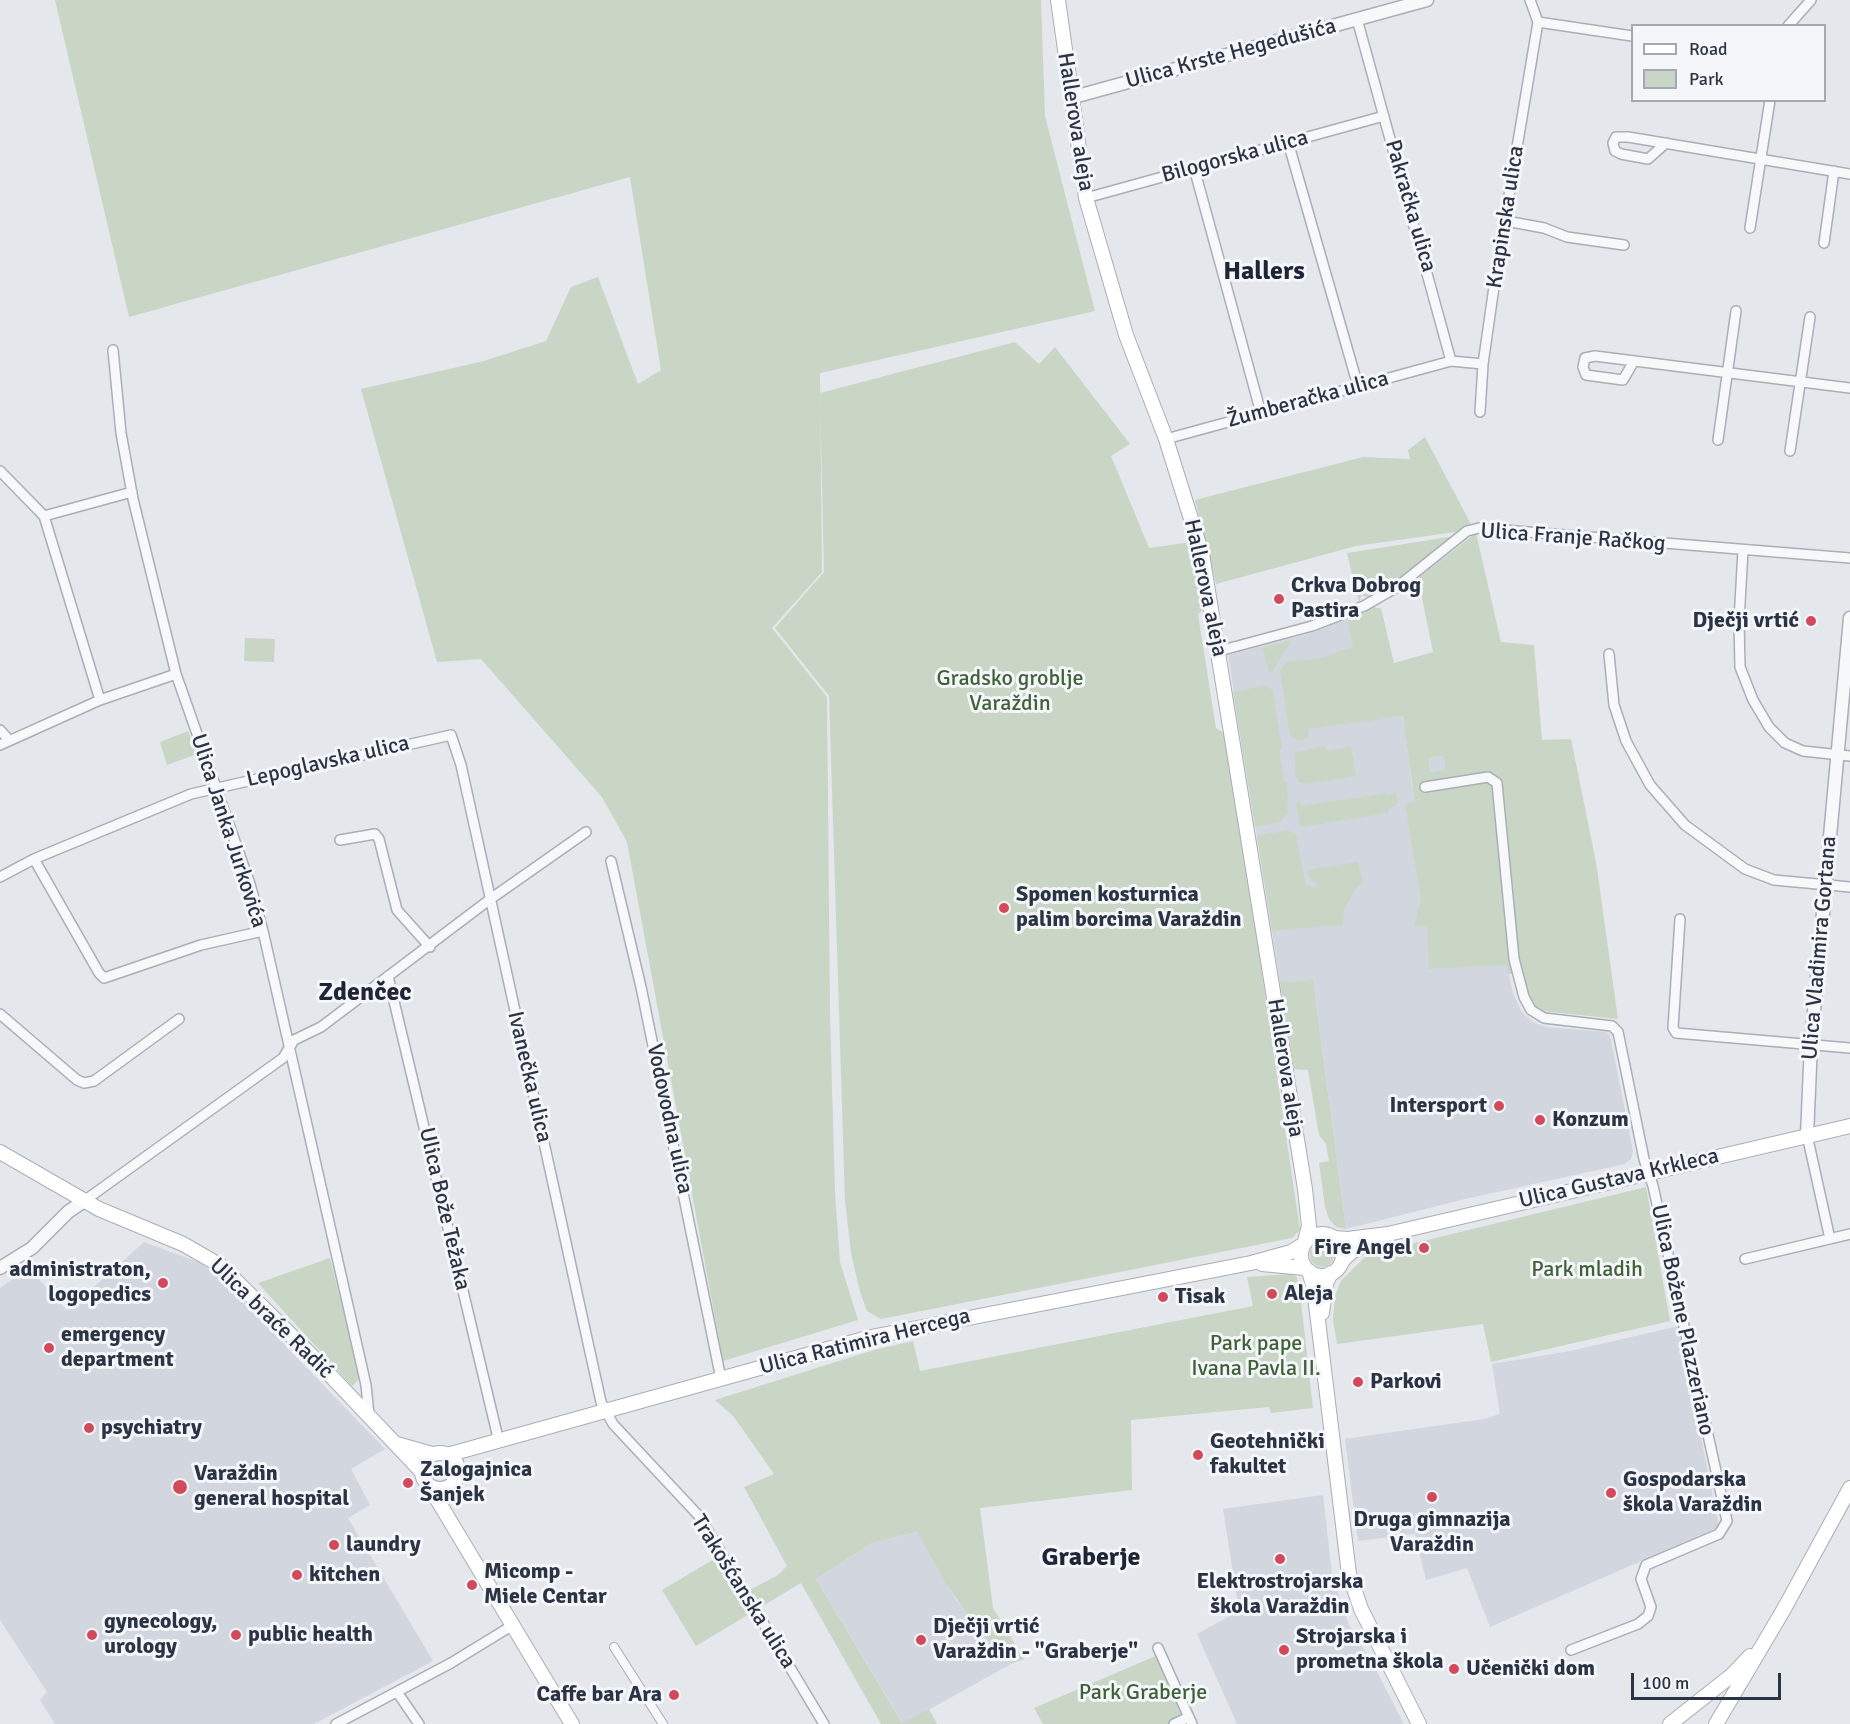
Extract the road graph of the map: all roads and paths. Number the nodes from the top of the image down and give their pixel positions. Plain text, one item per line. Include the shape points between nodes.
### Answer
1 (1058, 0) edge
2 (1427, 0) edge
3 (1530, 0) edge
4 (1811, 0) edge
5 (1357, 20) junction
6 (1538, 22) junction
7 (1790, 24) edge
8 (1631, 36) edge
9 (1070, 98) junction
10 (1770, 102) edge
11 (1384, 116) junction
12 (1288, 142) junction
13 (1666, 143) junction
14 (1760, 159) junction
15 (1194, 168) junction
16 (1834, 171) junction
17 (1850, 174) edge
18 (1086, 198) junction
19 (1506, 221) junction
20 (1750, 228) dead end
21 (1824, 243) dead end
22 (1624, 245) dead end
23 (1736, 311) dead end
24 (1810, 317) dead end
25 (113, 350) dead end
26 (1451, 361) junction
27 (1634, 361) junction
28 (1483, 364) junction
29 (1727, 372) junction
30 (1800, 382) junction
31 (1358, 386) junction
32 (1850, 388) edge
33 (1480, 412) dead end
34 (1261, 413) junction
35 (1166, 439) junction
36 (1718, 440) dead end
37 (1790, 451) dead end
38 (0, 471) edge
39 (132, 492) junction
40 (44, 516) junction
41 (1743, 550) junction
42 (1850, 558) edge
43 (1850, 618) edge
44 (1219, 651) junction
45 (1609, 654) dead end
46 (176, 674) junction
47 (100, 700) junction
48 (0, 730) edge
49 (454, 741) joint
50 (4, 742) edge
51 (1837, 755) junction
52 (1850, 756) edge
53 (215, 787) junction
54 (1425, 787) dead end
55 (586, 832) dead end
56 (340, 840) dead end
57 (34, 859) junction
58 (611, 861) dead end
59 (0, 877) edge
60 (1825, 886) junction
61 (1850, 888) edge
62 (489, 900) junction
63 (1680, 919) dead end
64 (263, 931) junction
65 (430, 947) junction
66 (388, 976) junction
67 (0, 1014) edge
68 (179, 1019) dead end
69 (1811, 1044) junction
70 (1850, 1048) edge
71 (289, 1050) junction
72 (1850, 1126) edge
73 (1807, 1135) junction
74 (0, 1152) edge
75 (1648, 1172) junction
76 (1305, 1189) junction
77 (84, 1201) junction
78 (1388, 1234) junction
79 (1850, 1234) edge
80 (1331, 1236) junction
81 (1830, 1239) junction
82 (1305, 1243) junction
83 (1745, 1259) dead end
84 (1342, 1261) junction
85 (1251, 1263) junction
86 (0, 1268) edge
87 (1307, 1270) junction
88 (1331, 1273) junction
89 (1320, 1336) junction
90 (721, 1379) junction
91 (605, 1412) junction
92 (369, 1417) junction
93 (397, 1444) junction
94 (493, 1444) junction
95 (432, 1454) junction
96 (447, 1455) junction
97 (422, 1472) junction
98 (456, 1478) junction
99 (429, 1486) junction
100 (1850, 1488) edge
101 (458, 1530) junction
102 (513, 1625) junction
103 (1774, 1627) junction
104 (614, 1647) dead end
105 (1158, 1648) dead end
106 (1571, 1650) dead end
107 (397, 1692) junction
108 (1190, 1721) edge
109 (336, 1724) edge
110 (419, 1724) edge
111 (572, 1724) edge
112 (663, 1724) edge
113 (824, 1724) edge
114 (1174, 1724) edge
115 (1419, 1724) edge
116 (1670, 1724) edge
117 (1716, 1724) edge

1 - 9 main road, Hallerova aleja
2 - 5 street, Ulica Krste Hegedušića
3 - 6 street
4 - 7 street
5 - 9 street, Ulica Krste Hegedušića
5 - 11 street, Pakračka ulica
6 - 8 street
6 - 19 street, Krapinska ulica
9 - 18 main road, Hallerova aleja
10 - 14 street
11 - 12 street, Bilogorska ulica
11 - 26 street, Pakračka ulica
12 - 15 street, Bilogorska ulica
12 - 31 street
13 - 13 street via 1628,136 1616,137 1612,143 1621,154 1648,159
13 - 14 street
14 - 16 street
14 - 20 street
15 - 18 street, Bilogorska ulica
15 - 34 street
16 - 17 street
16 - 21 street
18 - 35 main road, Hallerova aleja via 1126,335
19 - 22 street via 1567,237
19 - 28 street, Krapinska ulica
23 - 29 street
24 - 30 street
25 - 39 street, Ulica Janka Jurkovića via 121,433
26 - 28 street
26 - 31 street, Žumberačka ulica
27 - 27 street via 1595,356 1585,358 1583,367 1586,375 1623,380
27 - 29 street
28 - 33 street, Krapinska ulica
29 - 30 street
29 - 36 street
30 - 32 street
30 - 37 street
31 - 34 street, Žumberačka ulica
34 - 35 street, Žumberačka ulica
35 - 44 main road, Hallerova aleja via 1203,554
38 - 40 street
39 - 40 street
39 - 46 street, Ulica Janka Jurkovića
40 - 47 street
41 - 42 street, Ulica Franje Račkog
41 - 44 street, Ulica Franje Račkog via 1479,528 1467,531 1397,587 1364,606 1312,626
41 - 51 street via 1740,667 1753,700 1769,727 1785,743 1803,751
43 - 51 street, Ulica Vladimira Gortana
44 - 76 main road, Hallerova aleja
45 - 60 street via 1614,705 1626,741 1650,785 1685,825 1745,869 1774,880
46 - 47 street
46 - 53 street, Ulica Janka Jurkovića
47 - 50 street
48 - 50 street
49 - 53 street, Lepoglavska ulica via 451,735 442,736
49 - 62 street, Ivanečka ulica
51 - 52 street
51 - 60 street, Ulica Vladimira Gortana
53 - 57 street, Lepoglavska ulica
53 - 64 street, Ulica Janka Jurkovića
54 - 75 street, Ulica Božene Plazzeriano via 1488,777 1497,783 1514,959 1524,997 1531,1010 1544,1018 1612,1026 1618,1032
55 - 62 street
56 - 65 street via 375,834 397,910
57 - 59 street, Lepoglavska ulica
57 - 64 street via 104,978 201,945
58 - 90 street, Vodovodna ulica via 641,987
60 - 61 street
60 - 69 street, Ulica Vladimira Gortana
62 - 65 street
62 - 91 street, Ivanečka ulica
63 - 69 street via 1673,1028 1676,1033
64 - 71 street, Ulica Janka Jurkovića
65 - 66 street
66 - 71 street via 321,1027 294,1040
66 - 94 street, Ulica Bože Težaka
67 - 68 street via 84,1083 94,1081
69 - 70 street
69 - 73 street, Ulica Vladimira Gortana
71 - 77 street
71 - 92 street, Ulica Janka Jurkovića via 366,1385
72 - 73 main road, Ulica Gustava Krkleca
73 - 75 main road, Ulica Gustava Krkleca
73 - 81 street
74 - 77 main road, Ulica braće Radić
75 - 78 main road, Ulica Gustava Krkleca
75 - 106 street, Ulica Božene Plazzeriano via 1727,1521 1719,1533 1646,1565 1641,1579 1651,1607 1648,1616 1638,1624
76 - 80 main road, Hallerova aleja via 1318,1221
76 - 82 main road, Hallerova aleja via 1309,1226
77 - 86 street via 32,1248
77 - 92 main road, Ulica braće Radić via 190,1247 221,1266
78 - 80 main road, Ulica Gustava Krkleca via 1348,1239
78 - 84 main road, Ulica Gustava Krkleca via 1351,1252
79 - 81 street
80 - 82 main road via 1316,1234
80 - 84 main road via 1341,1248
81 - 83 street
82 - 85 main road, Ulica Ratimira Hercega via 1291,1252
82 - 87 main road via 1301,1256
84 - 88 main road
85 - 87 main road, Ulica Ratimira Hercega
85 - 90 main road, Ulica Ratimira Hercega via 898,1330
87 - 88 main road via 1320,1276
87 - 89 main road
88 - 89 main road via 1325,1288
89 - 115 main road via 1349,1574 1361,1610
90 - 91 main road, Ulica Ratimira Hercega
91 - 94 main road, Ulica Ratimira Hercega
91 - 113 street, Trakošćanska ulica via 699,1516
92 - 93 main road, Ulica braće Radić
93 - 95 main road, Ulica braće Radić
93 - 97 main road, Ulica braće Radić
94 - 96 main road, Ulica Ratimira Hercega
94 - 98 main road, Ulica Ratimira Hercega via 463,1465
95 - 96 main road
95 - 97 main road via 424,1462
96 - 98 main road via 455,1461
97 - 99 main road
98 - 99 main road via 446,1488
98 - 101 main road via 450,1493
99 - 101 main road
100 - 103 main road
101 - 102 main road
102 - 107 street
102 - 111 main road
103 - 116 main road via 1732,1675
103 - 117 main road
104 - 112 street
105 - 108 street
107 - 109 street
107 - 110 street
108 - 114 street

